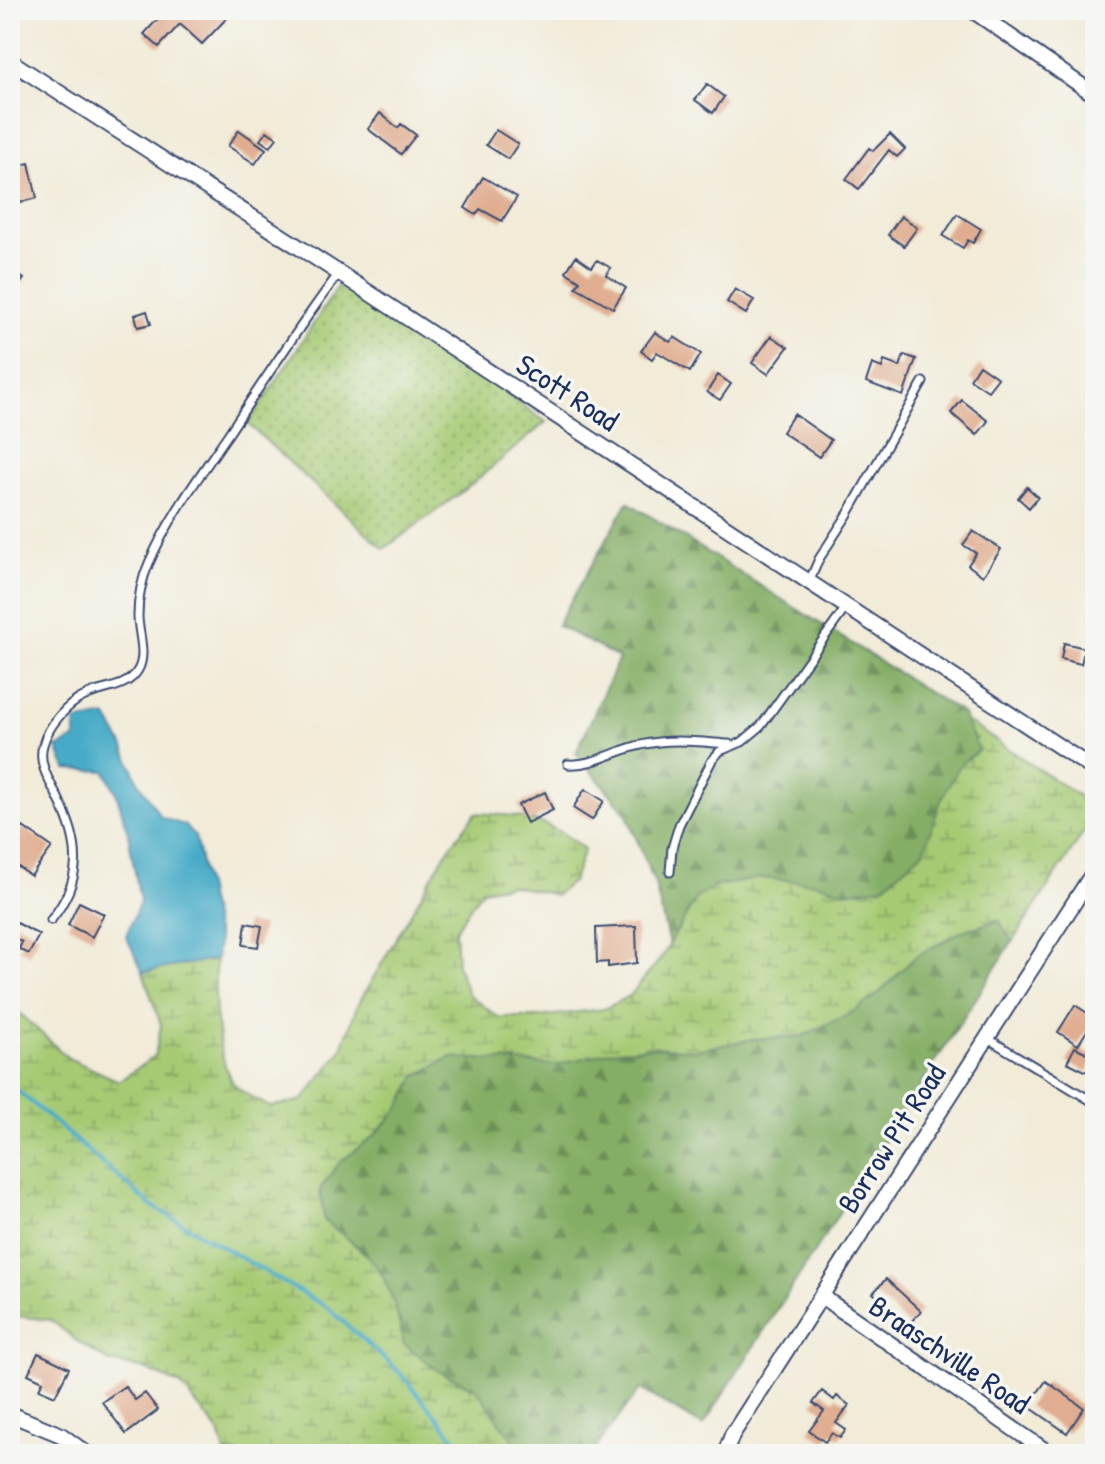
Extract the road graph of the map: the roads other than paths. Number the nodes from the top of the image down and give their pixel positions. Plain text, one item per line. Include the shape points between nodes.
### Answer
1 (972, 10) edge
2 (10, 61) edge
3 (1095, 95) edge
4 (339, 273) junction
5 (923, 382) dead end
6 (809, 582) junction
7 (847, 606) junction
8 (732, 744) junction
9 (568, 764) dead end
10 (1095, 770) edge
11 (1095, 870) edge
12 (670, 872) dead end
13 (51, 920) dead end
14 (987, 1038) junction
15 (1095, 1103) edge
16 (821, 1296) junction
17 (10, 1414) edge
18 (87, 1454) edge
19 (725, 1454) edge
20 (1050, 1454) edge

1 - 3 street
2 - 4 street, Scott Road
4 - 6 street, Scott Road
4 - 13 lane via 158,542 139,600 138,670 122,685 73,702 43,744 42,764 69,823 76,869 69,896
5 - 6 lane
6 - 7 street, Scott Road
7 - 8 lane via 761,726
7 - 10 street, Scott Road
8 - 9 lane via 661,741
8 - 12 lane via 712,760 679,825
11 - 14 street, Borrow Pit Road
14 - 15 lane
14 - 16 street, Borrow Pit Road
16 - 19 street, Borrow Pit Road
16 - 20 street, Braaschville Road
17 - 18 street via 61,1435

